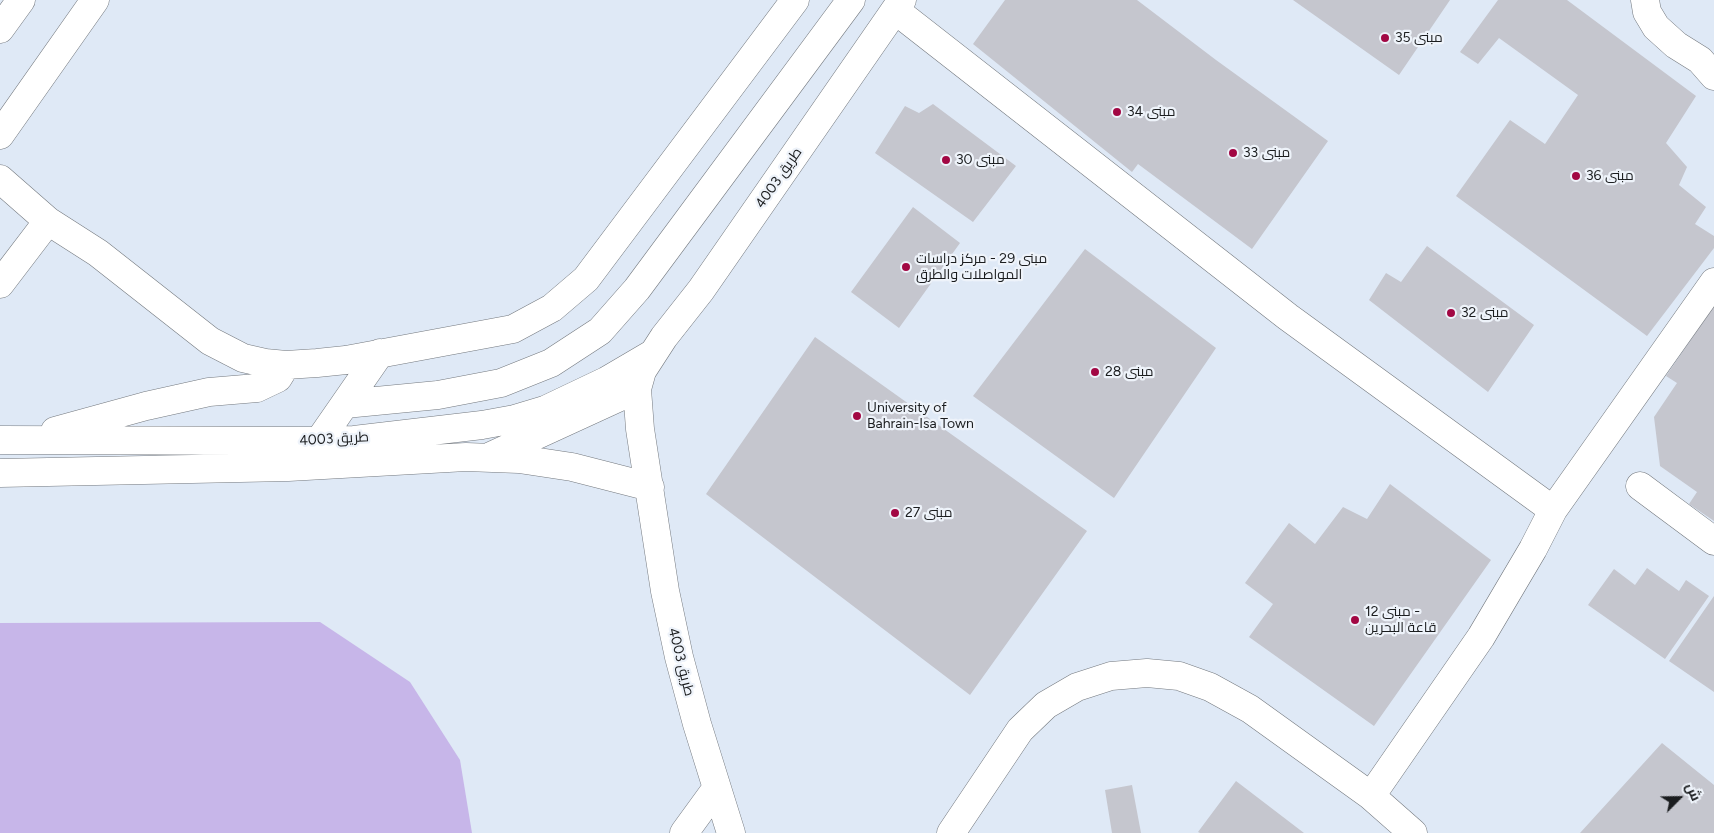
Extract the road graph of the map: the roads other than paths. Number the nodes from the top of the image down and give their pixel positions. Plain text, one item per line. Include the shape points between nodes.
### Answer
1 (95, 0) edge
2 (795, 0) edge
3 (852, 0) edge
4 (1645, 0) edge
5 (899, 5) edge
6 (1714, 76) edge
7 (0, 135) edge
8 (0, 178) edge
9 (48, 221) junction
10 (1714, 282) edge
11 (0, 284) edge
12 (380, 353) junction
13 (652, 354) junction
14 (286, 365) junction
15 (637, 389) junction
16 (345, 404) junction
17 (10, 440) edge
18 (319, 442) junction
19 (487, 458) junction
20 (288, 467) junction
21 (0, 473) edge
22 (1640, 486) dead end
23 (650, 487) junction
24 (1553, 510) junction
25 (1714, 541) edge
26 (716, 789) junction
27 (1371, 796) junction
28 (684, 833) edge
29 (731, 833) edge
30 (951, 833) edge
31 (1413, 833) edge

1 - 7 lane
2 - 12 lane via 600,261 570,294 552,308 512,329
3 - 16 lane via 637,289 600,331 551,363 501,383 438,395
4 - 6 lane via 1647,12 1656,27 1676,46 1700,60
5 - 13 lane, طريق 4003 via 706,283
5 - 24 lane via 1288,317
8 - 9 lane
9 - 11 lane
9 - 14 lane via 98,253 210,341 243,358
10 - 24 lane
12 - 14 lane via 346,360
12 - 16 lane
13 - 15 lane, طريق 4003
13 - 18 lane, طريق 4003 via 581,394 515,420
14 - 17 lane via 278,378 257,388 209,392
15 - 19 lane
15 - 23 lane, طريق 4003
16 - 18 lane
17 - 18 lane, طريق 4003
18 - 20 lane
19 - 20 lane, طريق 4003
19 - 23 lane, طريق 4003 via 572,467
20 - 21 lane, طريق 4003
22 - 25 lane
23 - 26 lane, طريق 4003 via 675,638
24 - 27 lane via 1481,637
26 - 28 lane
26 - 29 lane, طريق 4003
27 - 30 lane via 1250,709 1210,687 1179,676 1147,673 1111,676 1076,687 1039,711 1020,730
27 - 31 lane

